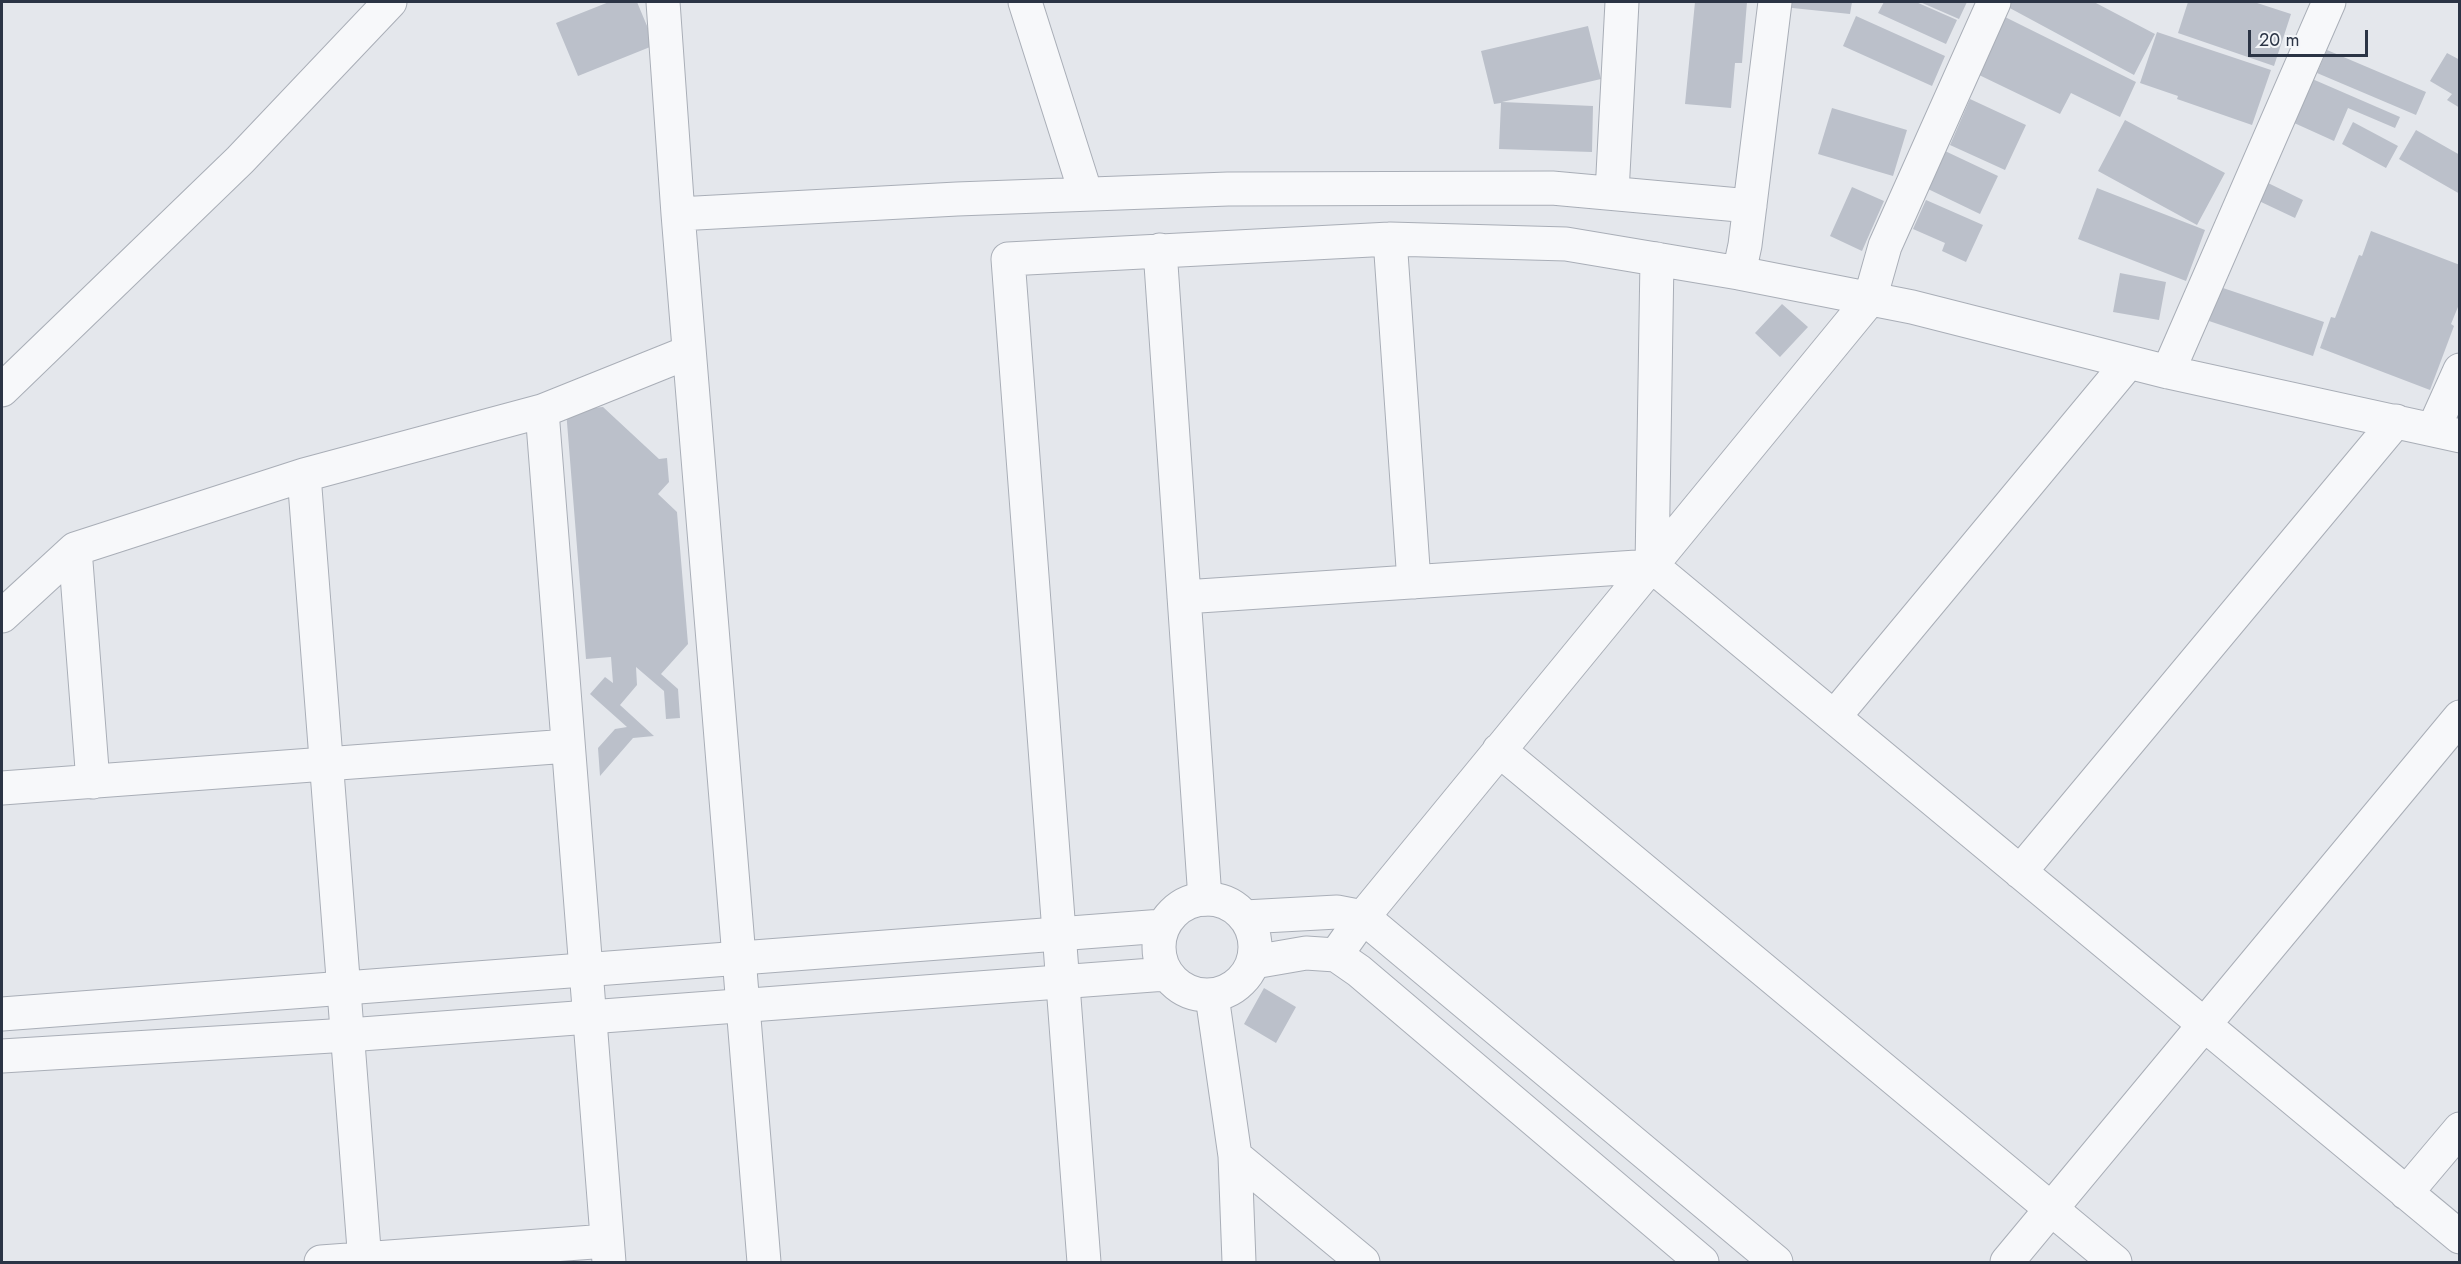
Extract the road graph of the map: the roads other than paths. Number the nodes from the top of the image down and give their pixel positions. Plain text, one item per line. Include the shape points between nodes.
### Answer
1 (390, 2) edge
2 (663, 2) edge
3 (1025, 2) edge
4 (1622, 2) edge
5 (1775, 2) edge
6 (1994, 2) edge
7 (2329, 2) edge
8 (1612, 193) junction
9 (1086, 194) junction
10 (1750, 206) junction
11 (678, 214) junction
12 (1390, 239) junction
13 (1160, 250) junction
14 (1657, 259) junction
15 (1739, 273) junction
16 (1870, 299) junction
17 (689, 352) junction
18 (2128, 363) junction
19 (2460, 370) edge
20 (2168, 372) junction
21 (2, 390) edge
22 (542, 411) junction
23 (2396, 421) junction
24 (2446, 433) edge
25 (304, 475) junction
26 (75, 549) junction
27 (1652, 566) junction
28 (1414, 582) junction
29 (1184, 597) junction
30 (2, 616) edge
31 (1834, 717) junction
32 (2460, 717) edge
33 (568, 746) junction
34 (1499, 750) junction
35 (326, 764) junction
36 (93, 782) junction
37 (2, 788) edge
38 (2020, 872) junction
39 (1205, 899) junction
40 (1245, 917) junction
41 (1363, 917) junction
42 (1163, 927) junction
43 (1059, 934) junction
44 (1336, 955) junction
45 (739, 958) junction
46 (1254, 962) junction
47 (586, 969) junction
48 (1166, 974) junction
49 (1063, 981) junction
50 (344, 988) junction
51 (1212, 996) junction
52 (743, 1005) junction
53 (2, 1014) edge
54 (590, 1017) junction
55 (2204, 1025) junction
56 (348, 1035) junction
57 (2, 1056) edge
58 (2460, 1129) edge
59 (1235, 1156) junction
60 (2406, 1193) junction
61 (2051, 1209) junction
62 (2460, 1237) edge
63 (608, 1252) edge
64 (365, 1261) edge
65 (321, 1263) edge
66 (764, 1263) edge
67 (1084, 1263) edge
68 (1239, 1263) edge
69 (1363, 1263) edge
70 (1702, 1263) edge
71 (1776, 1263) edge
72 (2007, 1263) edge
73 (2115, 1263) edge

1 - 21 street via 240,160
2 - 11 street
3 - 9 street
4 - 8 street
5 - 10 street
6 - 16 street via 1885,246
7 - 20 street
8 - 9 street via 1540,188 1228,189
8 - 10 street
9 - 11 street
10 - 15 street
11 - 17 street
12 - 13 street
12 - 14 street via 1566,244
12 - 28 street
13 - 29 street
13 - 43 street via 1008,259
14 - 15 street
14 - 27 street
15 - 16 street
16 - 18 street
16 - 27 street
17 - 22 street
17 - 45 street
18 - 20 street
18 - 31 street
19 - 24 street
20 - 23 street
22 - 25 street
22 - 33 street
23 - 24 street
23 - 38 street
25 - 26 street
25 - 35 street
26 - 30 street
26 - 36 street
27 - 28 street
27 - 31 street
27 - 34 street
28 - 29 street
29 - 39 street
31 - 38 street
32 - 55 street
33 - 35 street
33 - 47 street
34 - 41 street
34 - 61 street
35 - 36 street
35 - 50 street
36 - 37 street
38 - 55 street
39 - 40 street via 1227,903
39 - 42 street via 1180,907
40 - 41 street via 1337,912
40 - 46 street via 1255,938
41 - 44 street
41 - 71 street
42 - 43 street
42 - 48 street via 1159,950
43 - 45 street
43 - 49 street
44 - 46 street via 1306,953
44 - 70 street
45 - 47 street
45 - 52 street
46 - 51 street via 1238,985
47 - 50 street
47 - 54 street
48 - 49 street
48 - 51 street via 1186,992
49 - 52 street
49 - 67 street
50 - 53 street
50 - 56 street
51 - 59 street
52 - 54 street
52 - 66 street
54 - 56 street
54 - 63 street
55 - 60 street
55 - 61 street
56 - 57 street
56 - 64 street
58 - 60 street
59 - 68 street
59 - 69 street
60 - 62 street
61 - 72 street
61 - 73 street
63 - 64 street
64 - 65 street

